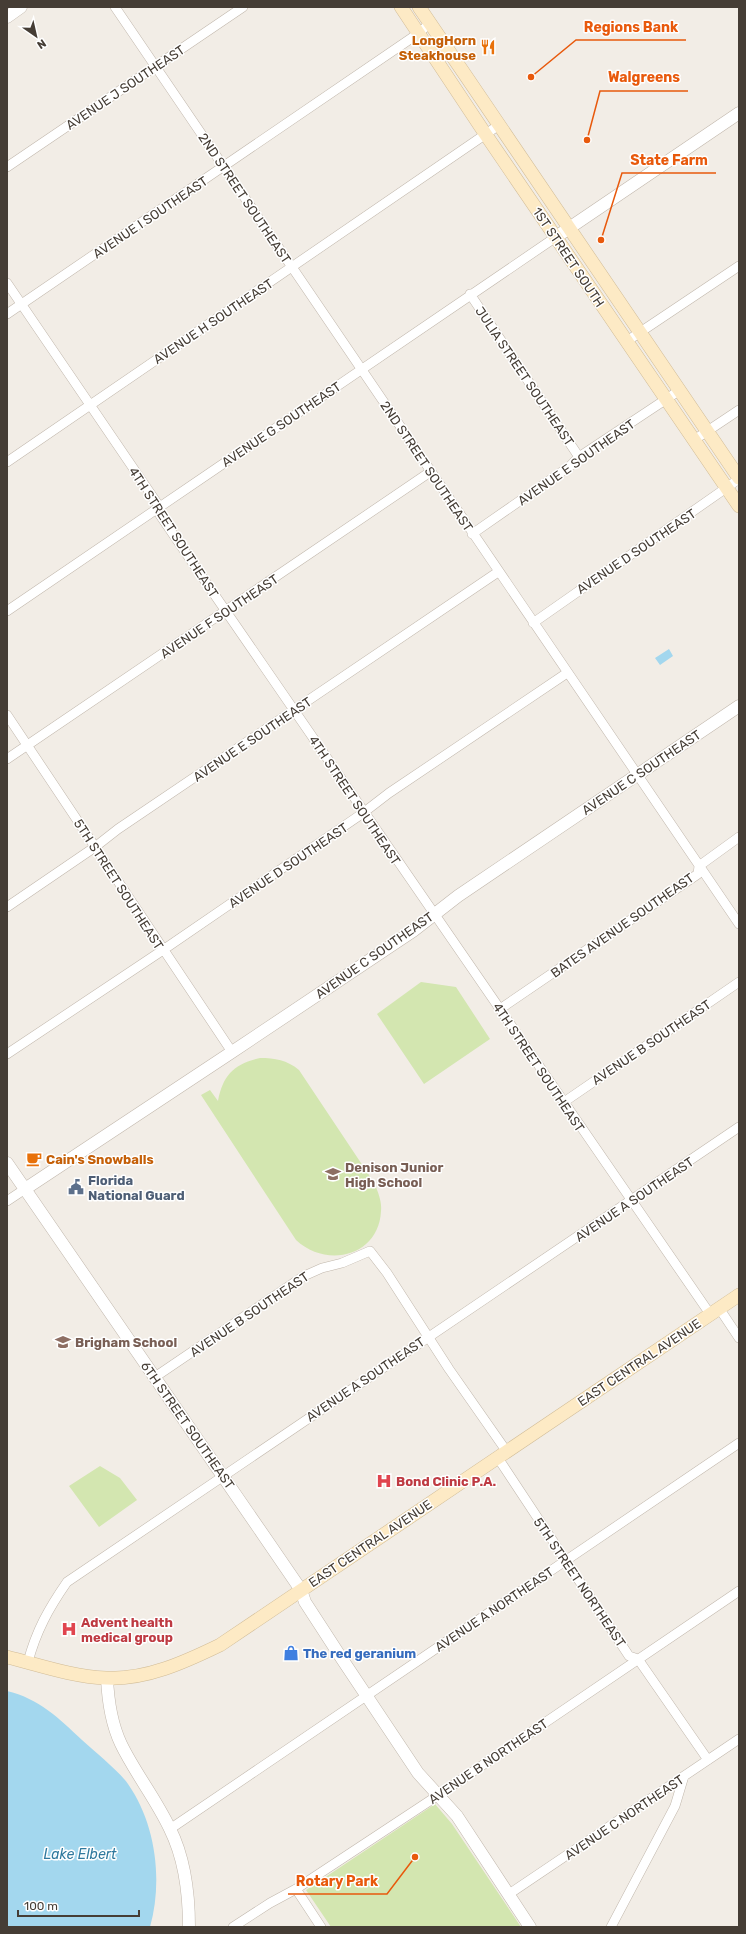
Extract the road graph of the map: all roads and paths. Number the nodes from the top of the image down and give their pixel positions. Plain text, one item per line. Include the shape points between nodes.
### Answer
1 (21, 7) edge
2 (115, 7) edge
3 (243, 7) edge
4 (401, 7) edge
5 (419, 7) edge
6 (7, 17) edge
7 (430, 23) junction
8 (419, 33) junction
9 (156, 66) junction
10 (738, 115) edge
11 (499, 125) junction
12 (486, 135) junction
13 (7, 167) edge
14 (224, 167) junction
15 (569, 228) junction
16 (556, 237) junction
17 (739, 266) edge
18 (292, 267) junction
19 (7, 283) edge
20 (470, 294) junction
21 (22, 304) junction
22 (7, 314) edge
23 (639, 332) junction
24 (626, 341) junction
25 (362, 369) junction
26 (680, 390) junction
27 (666, 399) junction
28 (90, 405) junction
29 (739, 410) edge
30 (707, 431) junction
31 (694, 440) junction
32 (579, 457) junction
33 (7, 462) edge
34 (430, 472) junction
35 (739, 479) edge
36 (726, 488) junction
37 (159, 506) junction
38 (739, 506) edge
39 (472, 534) junction
40 (498, 572) junction
41 (7, 611) edge
42 (226, 611) junction
43 (533, 623) junction
44 (567, 673) junction
45 (739, 706) edge
46 (294, 712) junction
47 (7, 715) edge
48 (28, 745) junction
49 (7, 759) edge
50 (637, 775) junction
51 (363, 813) junction
52 (739, 837) edge
53 (95, 847) junction
54 (699, 866) junction
55 (7, 907) edge
56 (434, 914) junction
57 (739, 924) edge
58 (163, 950) junction
59 (739, 982) edge
60 (500, 1009) junction
61 (232, 1052) junction
62 (7, 1054) edge
63 (564, 1102) junction
64 (739, 1127) edge
65 (7, 1163) edge
66 (25, 1189) junction
67 (7, 1201) edge
68 (631, 1201) junction
69 (739, 1295) edge
70 (714, 1311) junction
71 (428, 1337) junction
72 (739, 1338) edge
73 (155, 1377) junction
74 (739, 1444) edge
75 (502, 1455) junction
76 (223, 1475) junction
77 (566, 1561) junction
78 (301, 1590) junction
79 (739, 1591) edge
80 (7, 1657) edge
81 (638, 1659) junction
82 (28, 1662) junction
83 (107, 1678) junction
84 (366, 1695) junction
85 (739, 1739) edge
86 (708, 1760) junction
87 (684, 1776) junction
88 (437, 1796) junction
89 (170, 1829) junction
90 (296, 1888) junction
91 (509, 1894) junction
92 (189, 1927) edge
93 (233, 1927) edge
94 (321, 1927) edge
95 (530, 1927) edge
96 (611, 1927) edge

1 - 6 street
2 - 9 street, 2ND STREET SOUTHEAST
3 - 9 street, AVENUE J SOUTHEAST
4 - 8 main road, 1ST STREET SOUTH
5 - 7 main road, 1ST STREET SOUTH
7 - 8 street, AVENUE I SOUTHEAST
7 - 11 main road, 1ST STREET SOUTH
8 - 12 main road, 1ST STREET SOUTH
8 - 14 street, AVENUE I SOUTHEAST
9 - 13 street, AVENUE J SOUTHEAST
9 - 14 street, 2ND STREET SOUTHEAST
10 - 15 street
11 - 12 street, AVENUE H SOUTHEAST
11 - 15 main road, 1ST STREET SOUTH
12 - 16 main road, 1ST STREET SOUTH
12 - 18 street, AVENUE H SOUTHEAST
14 - 18 street, 2ND STREET SOUTHEAST
14 - 21 street, AVENUE I SOUTHEAST
15 - 16 street
15 - 23 main road, 1ST STREET SOUTH
16 - 20 street, AVENUE G SOUTHEAST
16 - 24 main road, 1ST STREET SOUTH
17 - 23 street
18 - 25 street, 2ND STREET SOUTHEAST
18 - 28 street, AVENUE H SOUTHEAST
19 - 21 street, 4TH STREET SOUTHEAST
20 - 25 street, AVENUE G SOUTHEAST
20 - 32 street, JULIA STREET SOUTHEAST
21 - 22 street, AVENUE I SOUTHEAST
21 - 28 street, 4TH STREET SOUTHEAST
23 - 24 street
23 - 26 main road, 1ST STREET SOUTH
24 - 27 main road, 1ST STREET SOUTH
25 - 34 street, 2ND STREET SOUTHEAST
25 - 37 street, AVENUE G SOUTHEAST
26 - 27 street, AVENUE E SOUTHEAST
26 - 30 main road, 1ST STREET SOUTH
27 - 31 main road, 1ST STREET SOUTH
27 - 32 street, AVENUE E SOUTHEAST
28 - 33 street, AVENUE H SOUTHEAST
28 - 37 street, 4TH STREET SOUTHEAST
29 - 30 street
30 - 31 street
30 - 35 main road, 1ST STREET SOUTH
31 - 36 main road, 1ST STREET SOUTH
32 - 39 street, AVENUE E SOUTHEAST via 570,466
34 - 39 street, 2ND STREET SOUTHEAST
34 - 42 street, AVENUE F SOUTHEAST
35 - 36 street, AVENUE D SOUTHEAST
36 - 38 main road, 1ST STREET SOUTH
36 - 43 street, AVENUE D SOUTHEAST
37 - 41 street, AVENUE G SOUTHEAST
37 - 42 street, 4TH STREET SOUTHEAST via 160,515
39 - 40 street, 2ND STREET SOUTHEAST
40 - 43 street, 2ND STREET SOUTHEAST
40 - 46 street, AVENUE E SOUTHEAST
42 - 46 street, 4TH STREET SOUTHEAST
42 - 48 street, AVENUE F SOUTHEAST
43 - 44 street, 2ND STREET SOUTHEAST
44 - 50 street, 2ND STREET SOUTHEAST
44 - 51 street, AVENUE D SOUTHEAST
45 - 50 street, AVENUE C SOUTHEAST
46 - 51 street, 4TH STREET SOUTHEAST
46 - 53 street, AVENUE E SOUTHEAST
47 - 48 street, 5TH STREET SOUTHEAST
48 - 49 street, AVENUE F SOUTHEAST
48 - 53 street, 5TH STREET SOUTHEAST
50 - 54 street, 2ND STREET SOUTHEAST
50 - 56 street, AVENUE C SOUTHEAST
51 - 56 street, 4TH STREET SOUTHEAST
51 - 58 street, AVENUE D SOUTHEAST
52 - 54 street, BATES AVENUE SOUTHEAST
53 - 55 street, AVENUE E SOUTHEAST
53 - 58 street, 5TH STREET SOUTHEAST
54 - 57 street, 2ND STREET SOUTHEAST
54 - 60 street, BATES AVENUE SOUTHEAST via 698,874
56 - 60 street, 4TH STREET SOUTHEAST
56 - 61 street, AVENUE C SOUTHEAST via 407,935
58 - 61 street, 5TH STREET SOUTHEAST
58 - 62 street, AVENUE D SOUTHEAST
59 - 63 street, AVENUE B SOUTHEAST
60 - 63 street, 4TH STREET SOUTHEAST
61 - 66 street, AVENUE C SOUTHEAST
63 - 68 street, 4TH STREET SOUTHEAST
64 - 68 street, AVENUE A SOUTHEAST
65 - 66 street, 6TH STREET SOUTHEAST
66 - 67 street, AVENUE C SOUTHEAST
66 - 73 street, 6TH STREET SOUTHEAST
68 - 70 street, 4TH STREET SOUTHEAST
68 - 71 street, AVENUE A SOUTHEAST
69 - 70 main road, EAST CENTRAL AVENUE
70 - 72 street, 4TH STREET SOUTHEAST
70 - 75 main road, EAST CENTRAL AVENUE
71 - 73 street, AVENUE B SOUTHEAST via 370,1251 310,1273
71 - 75 street
71 - 76 street, AVENUE A SOUTHEAST
73 - 76 street, 6TH STREET SOUTHEAST
74 - 77 street, AVENUE A NORTHEAST
75 - 77 street, 5TH STREET NORTHEAST
75 - 78 main road, EAST CENTRAL AVENUE
76 - 78 street, 6TH STREET SOUTHEAST
76 - 82 street, AVENUE A SOUTHEAST via 67,1582 42,1623
77 - 81 street, 5TH STREET NORTHEAST via 629,1656
77 - 84 street, AVENUE A NORTHEAST
78 - 83 main road, EAST CENTRAL AVENUE via 220,1645 183,1663 146,1674
78 - 84 street, 6TH STREET SOUTHEAST via 306,1602
79 - 81 street, AVENUE B NORTHEAST
80 - 82 main road, EAST CENTRAL AVENUE
81 - 86 street, 5TH STREET NORTHEAST
81 - 88 street, AVENUE B NORTHEAST
82 - 83 main road, EAST CENTRAL AVENUE via 77,1675
83 - 89 street via 112,1720 120,1743
84 - 88 street, 6TH STREET SOUTHEAST via 418,1773
84 - 89 street, AVENUE A NORTHEAST
85 - 86 street, AVENUE C NORTHEAST
86 - 87 street, AVENUE C NORTHEAST
87 - 91 street, AVENUE C NORTHEAST
87 - 96 street via 675,1806
88 - 90 street, AVENUE B NORTHEAST
88 - 91 street, 6TH STREET SOUTHEAST via 457,1816
89 - 92 street via 185,1877
90 - 93 street, AVENUE B NORTHEAST
90 - 94 street
91 - 95 street, 6TH STREET SOUTHEAST

